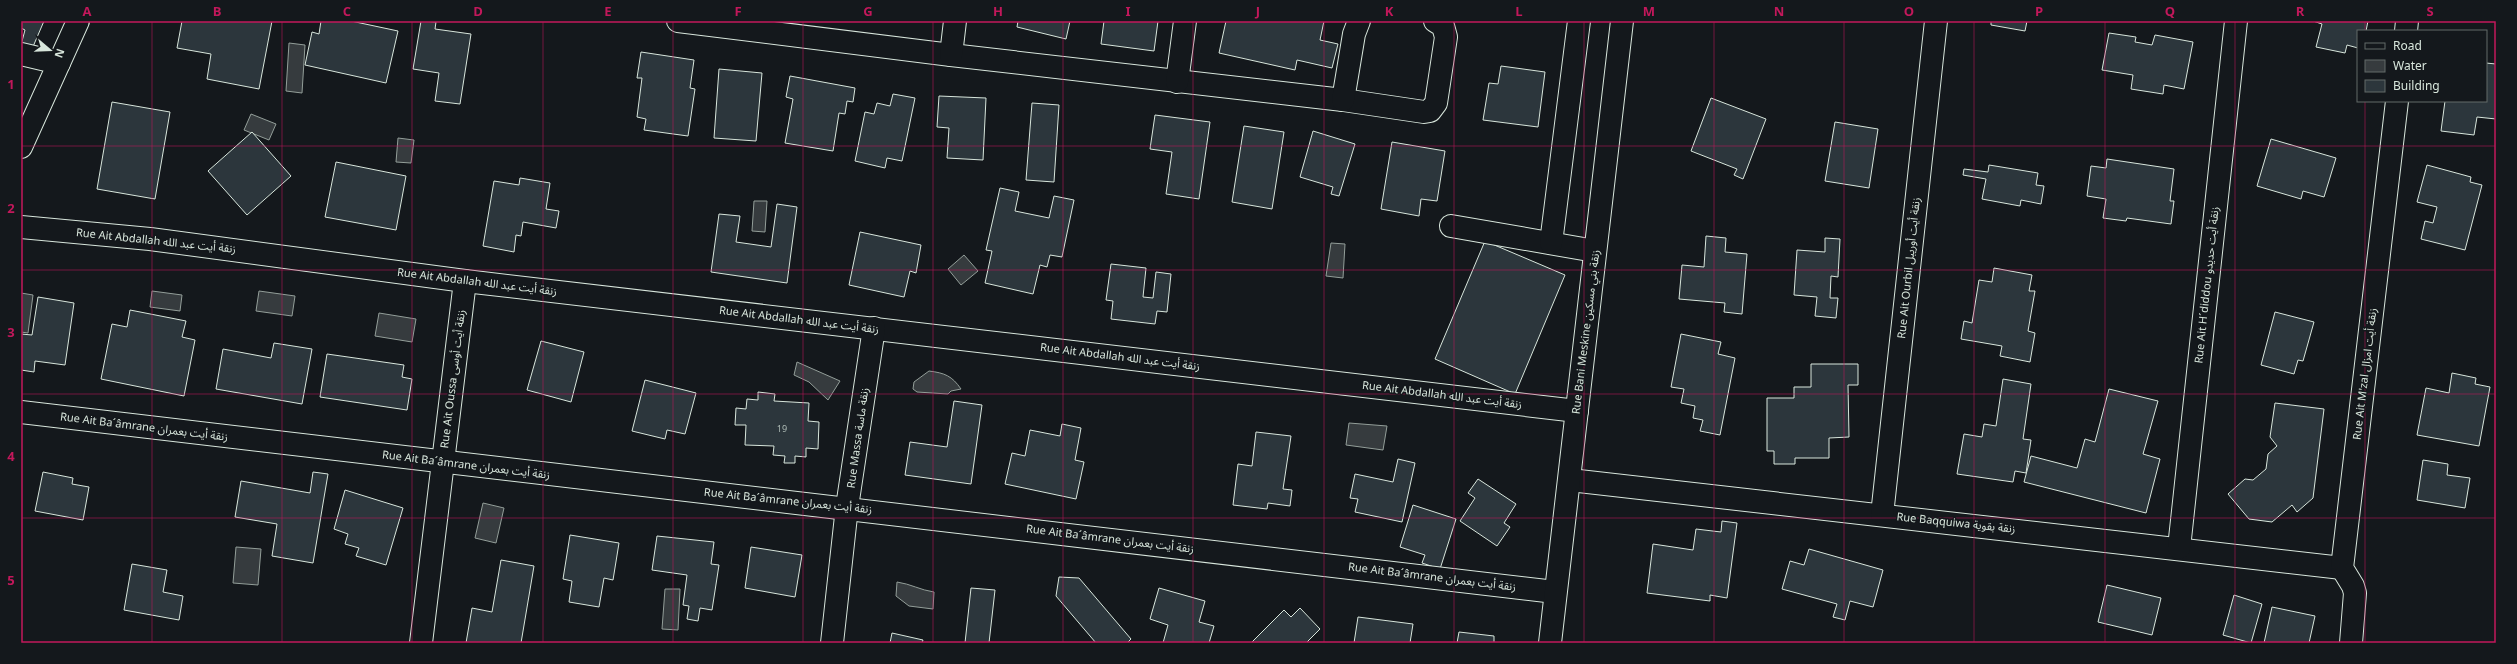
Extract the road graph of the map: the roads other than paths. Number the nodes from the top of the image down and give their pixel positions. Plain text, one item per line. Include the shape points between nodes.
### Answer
1 (78, 21) edge
2 (678, 21) edge
3 (955, 21) edge
4 (1185, 21) edge
5 (1359, 21) edge
6 (1434, 21) edge
7 (1579, 21) edge
8 (1622, 21) edge
9 (1936, 21) edge
10 (2236, 21) edge
11 (720, 23) edge
12 (21, 54) edge
13 (951, 55) junction
14 (60, 63) junction
15 (1177, 82) junction
16 (1344, 100) junction
17 (2397, 102) edge
18 (21, 147) edge
19 (1451, 226) dead end
20 (21, 227) edge
21 (1551, 243) junction
22 (1595, 251) junction
23 (465, 281) junction
24 (874, 328) junction
25 (1577, 411) junction
26 (21, 412) edge
27 (444, 463) junction
28 (1570, 480) junction
29 (847, 507) junction
30 (1882, 514) junction
31 (2179, 548) junction
32 (2342, 568) junction
33 (1555, 592) junction
34 (421, 643) edge
35 (832, 643) edge
36 (1550, 643) edge
37 (2351, 643) edge

1 - 14 street
2 - 11 street
3 - 13 street
4 - 15 street
5 - 16 street via 1354,34
6 - 16 street via 1443,26 1446,37 1438,96 1430,111
7 - 21 street
8 - 22 street, Rue Bani Meskine زنقة بني مسكين
9 - 30 street, Rue Ait Ourbil زنقة أيت أوريبل
10 - 31 street, Rue Ait H´diddou زنقة أيت حديدو
11 - 13 street
12 - 14 street
13 - 15 street
14 - 18 street
15 - 16 street
17 - 32 street, Rue Ait M'zal زنقة أيت امزال
19 - 21 street
20 - 23 street, Rue Ait Abdallah زنقة أيت عبد الله via 295,257
21 - 22 street
22 - 25 street, Rue Bani Meskine زنقة بني مسكين
23 - 24 street, Rue Ait Abdallah زنقة أيت عبد الله
23 - 27 street, Rue Ait Oussa زنقة أيت أوسى
24 - 25 street, Rue Ait Abdallah زنقة أيت عبد الله
24 - 29 street, Rue Massa زنقة ماسة
25 - 28 street, Rue Bani Meskine زنقة بني مسكين
26 - 27 street, Rue Ait Ba´âmrane زنقة أيت بعمران
27 - 29 street, Rue Ait Ba´âmrane زنقة أيت بعمران
27 - 34 street, Rue Ait Oussa زنقة أيت أوسى
28 - 30 street, Rue Baqquiwa زنقة بقوية
28 - 33 street, Rue Bani Meskine زنقة بني مسكين
29 - 33 street, Rue Ait Ba´âmrane زنقة أيت بعمران
29 - 35 street, Rue Massa زنقة ماسة
30 - 31 street, Rue Baqquiwa زنقة بقوية
31 - 32 street, Rue Baqquiwa زنقة بقوية
32 - 37 street via 2353,586 2354,593
33 - 36 street, Rue Bani Meskine زنقة بني مسكين

